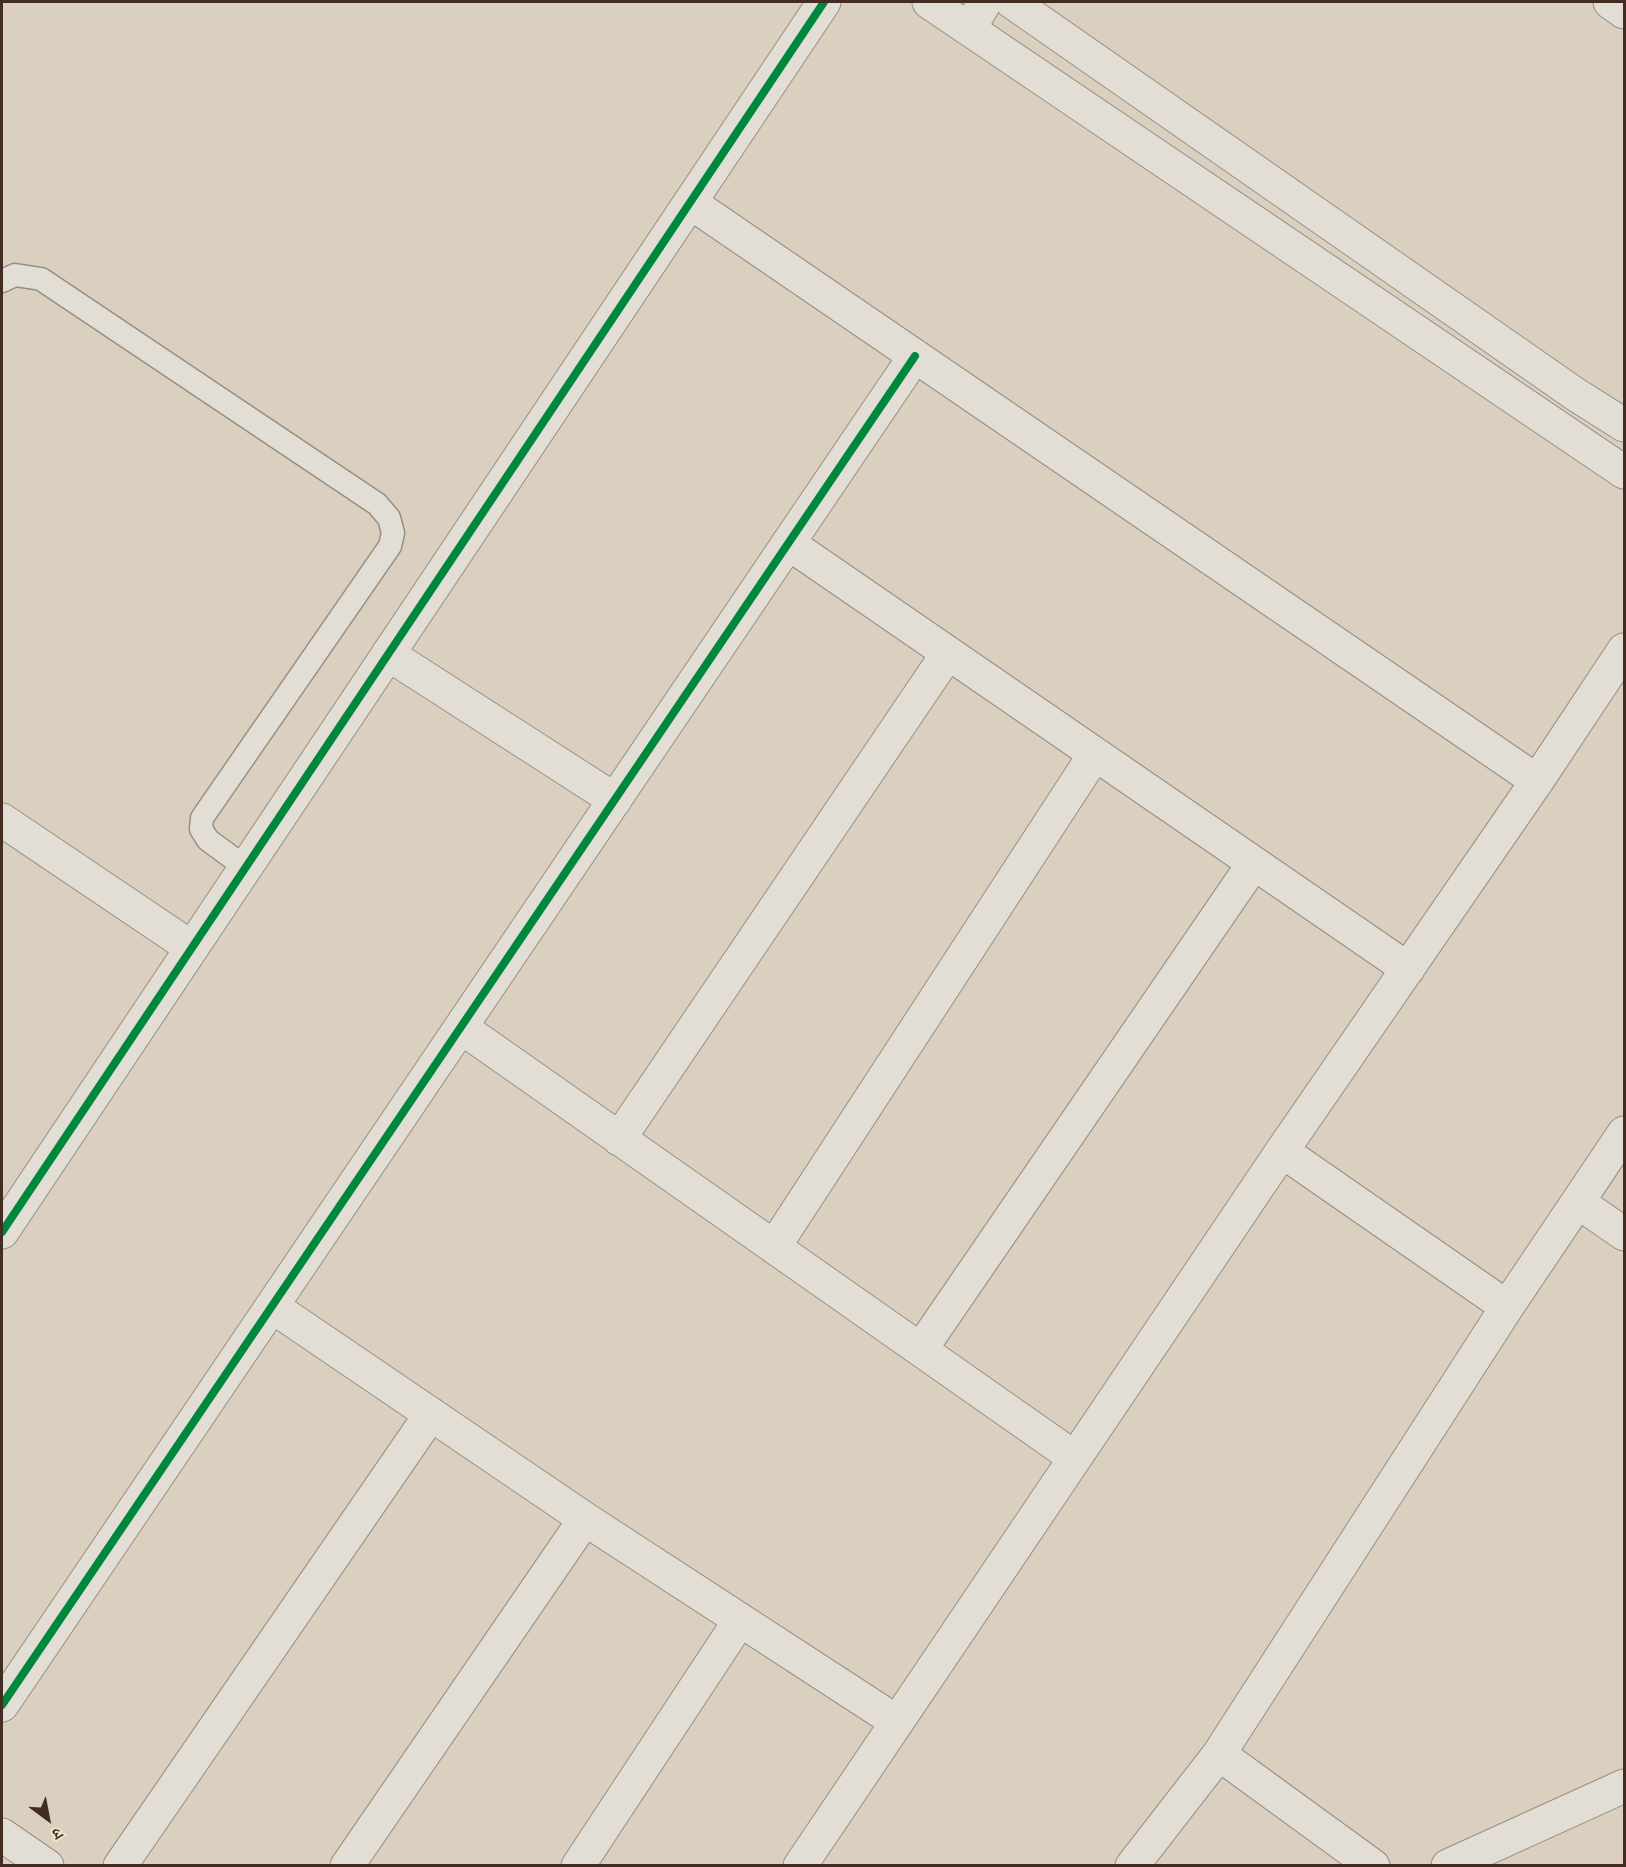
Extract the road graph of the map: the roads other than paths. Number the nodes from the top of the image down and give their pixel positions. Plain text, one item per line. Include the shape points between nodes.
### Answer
1 (824, 2) edge
2 (929, 2) edge
3 (1012, 2) edge
4 (1610, 2) edge
5 (1624, 12) edge
6 (977, 15) edge
7 (691, 203) junction
8 (2, 281) edge
9 (915, 356) junction
10 (1624, 425) edge
11 (1624, 472) edge
12 (788, 543) junction
13 (1624, 650) edge
14 (948, 653) junction
15 (388, 654) junction
16 (1095, 754) junction
17 (1537, 781) junction
18 (615, 800) junction
19 (2, 820) edge
20 (1254, 863) junction
21 (245, 867) junction
22 (192, 948) junction
23 (1408, 969) junction
24 (462, 1028) junction
25 (1624, 1132) edge
26 (619, 1138) junction
27 (1282, 1151) junction
28 (1578, 1202) junction
29 (2, 1232) edge
30 (1624, 1234) edge
31 (774, 1247) junction
32 (273, 1307) junction
33 (1507, 1307) junction
34 (921, 1349) junction
35 (431, 1414) junction
36 (1075, 1458) junction
37 (585, 1520) junction
38 (740, 1620) junction
39 (2, 1705) edge
40 (897, 1722) junction
41 (1219, 1754) junction
42 (1624, 1786) edge
43 (2, 1835) edge
44 (46, 1866) edge
45 (120, 1866) edge
46 (346, 1866) edge
47 (578, 1866) edge
48 (800, 1866) edge
49 (1132, 1866) edge
50 (1373, 1866) edge
51 (1448, 1866) edge

1 - 7 street
2 - 6 street
3 - 10 street
4 - 5 street
6 - 11 street
7 - 9 street
7 - 15 street
8 - 21 lane via 15,275 41,279 377,504 389,518 393,533 390,546 202,818 201,830 208,840
9 - 12 street
9 - 17 street
12 - 14 street
12 - 18 street
13 - 17 street
14 - 16 street
14 - 26 street
15 - 18 street
15 - 21 street
16 - 20 street
16 - 31 street
17 - 23 street
18 - 24 street
19 - 22 street
20 - 23 street
20 - 34 street
21 - 22 street
22 - 29 street
23 - 27 street
24 - 26 street
24 - 32 street
25 - 28 street
26 - 31 street
27 - 33 street
27 - 36 street
28 - 30 street
28 - 33 street
31 - 34 street
32 - 35 street
32 - 39 street
33 - 41 street
34 - 36 street
35 - 37 street
35 - 45 street
36 - 40 street
37 - 38 street
37 - 46 street
38 - 40 street
38 - 47 street
40 - 48 street
41 - 49 street
41 - 50 street
42 - 51 street
43 - 44 street

